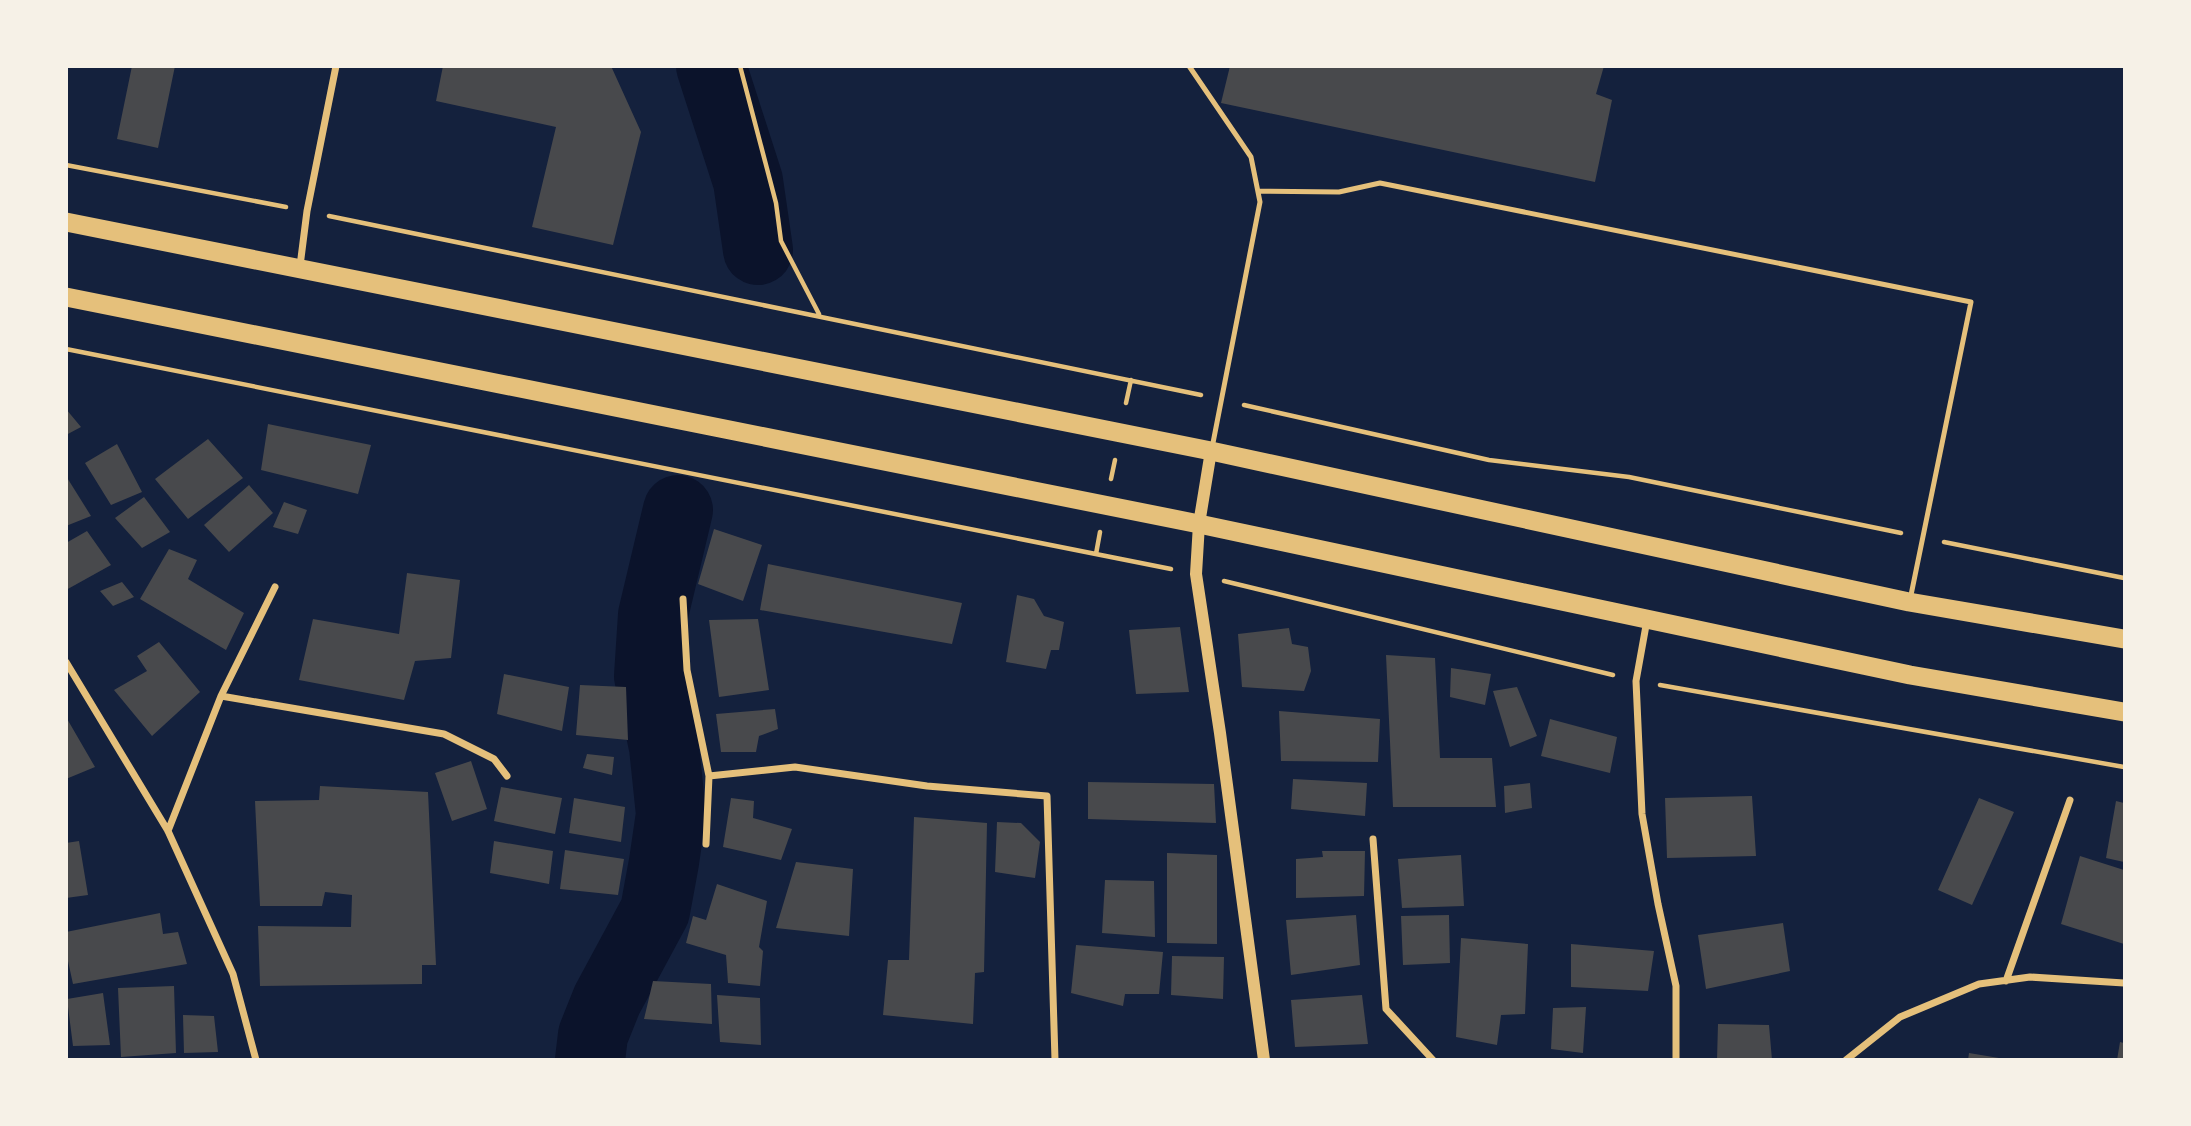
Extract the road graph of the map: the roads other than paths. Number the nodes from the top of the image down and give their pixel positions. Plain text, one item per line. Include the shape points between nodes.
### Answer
1 (336, 66) edge
2 (1189, 66) edge
3 (1258, 191) junction
4 (66, 222) edge
5 (300, 270) junction
6 (66, 297) edge
7 (1211, 451) junction
8 (1199, 524) junction
9 (275, 587) dead end
10 (683, 599) dead end
11 (1909, 602) junction
12 (1648, 620) junction
13 (2124, 639) edge
14 (66, 662) edge
15 (221, 696) junction
16 (2124, 712) edge
17 (507, 776) dead end
18 (709, 776) junction
19 (2070, 800) dead end
20 (168, 831) junction
21 (1373, 839) dead end
22 (706, 844) dead end
23 (2006, 981) junction
24 (2124, 983) edge
25 (256, 1059) edge
26 (1055, 1059) edge
27 (1264, 1059) edge
28 (1433, 1059) edge
29 (1676, 1059) edge
30 (1846, 1059) edge

1 - 5 street
2 - 3 lane via 1251,157
3 - 7 lane via 1260,202
3 - 11 lane via 1339,192 1380,183 1971,302
4 - 5 highway
5 - 7 highway
6 - 8 highway
7 - 8 street
7 - 11 highway
8 - 12 highway
8 - 27 street via 1196,574
9 - 15 street
10 - 18 street via 687,670
11 - 13 highway
12 - 16 highway
12 - 29 street via 1636,681 1642,814 1676,986
14 - 20 street
15 - 17 street via 444,734 494,759
15 - 20 street
18 - 22 street
18 - 26 street via 794,767 927,786 1047,796
19 - 23 street
20 - 25 street via 233,974
21 - 28 street via 1386,1009
23 - 24 street via 2030,977
23 - 30 street via 1979,984 1899,1017

